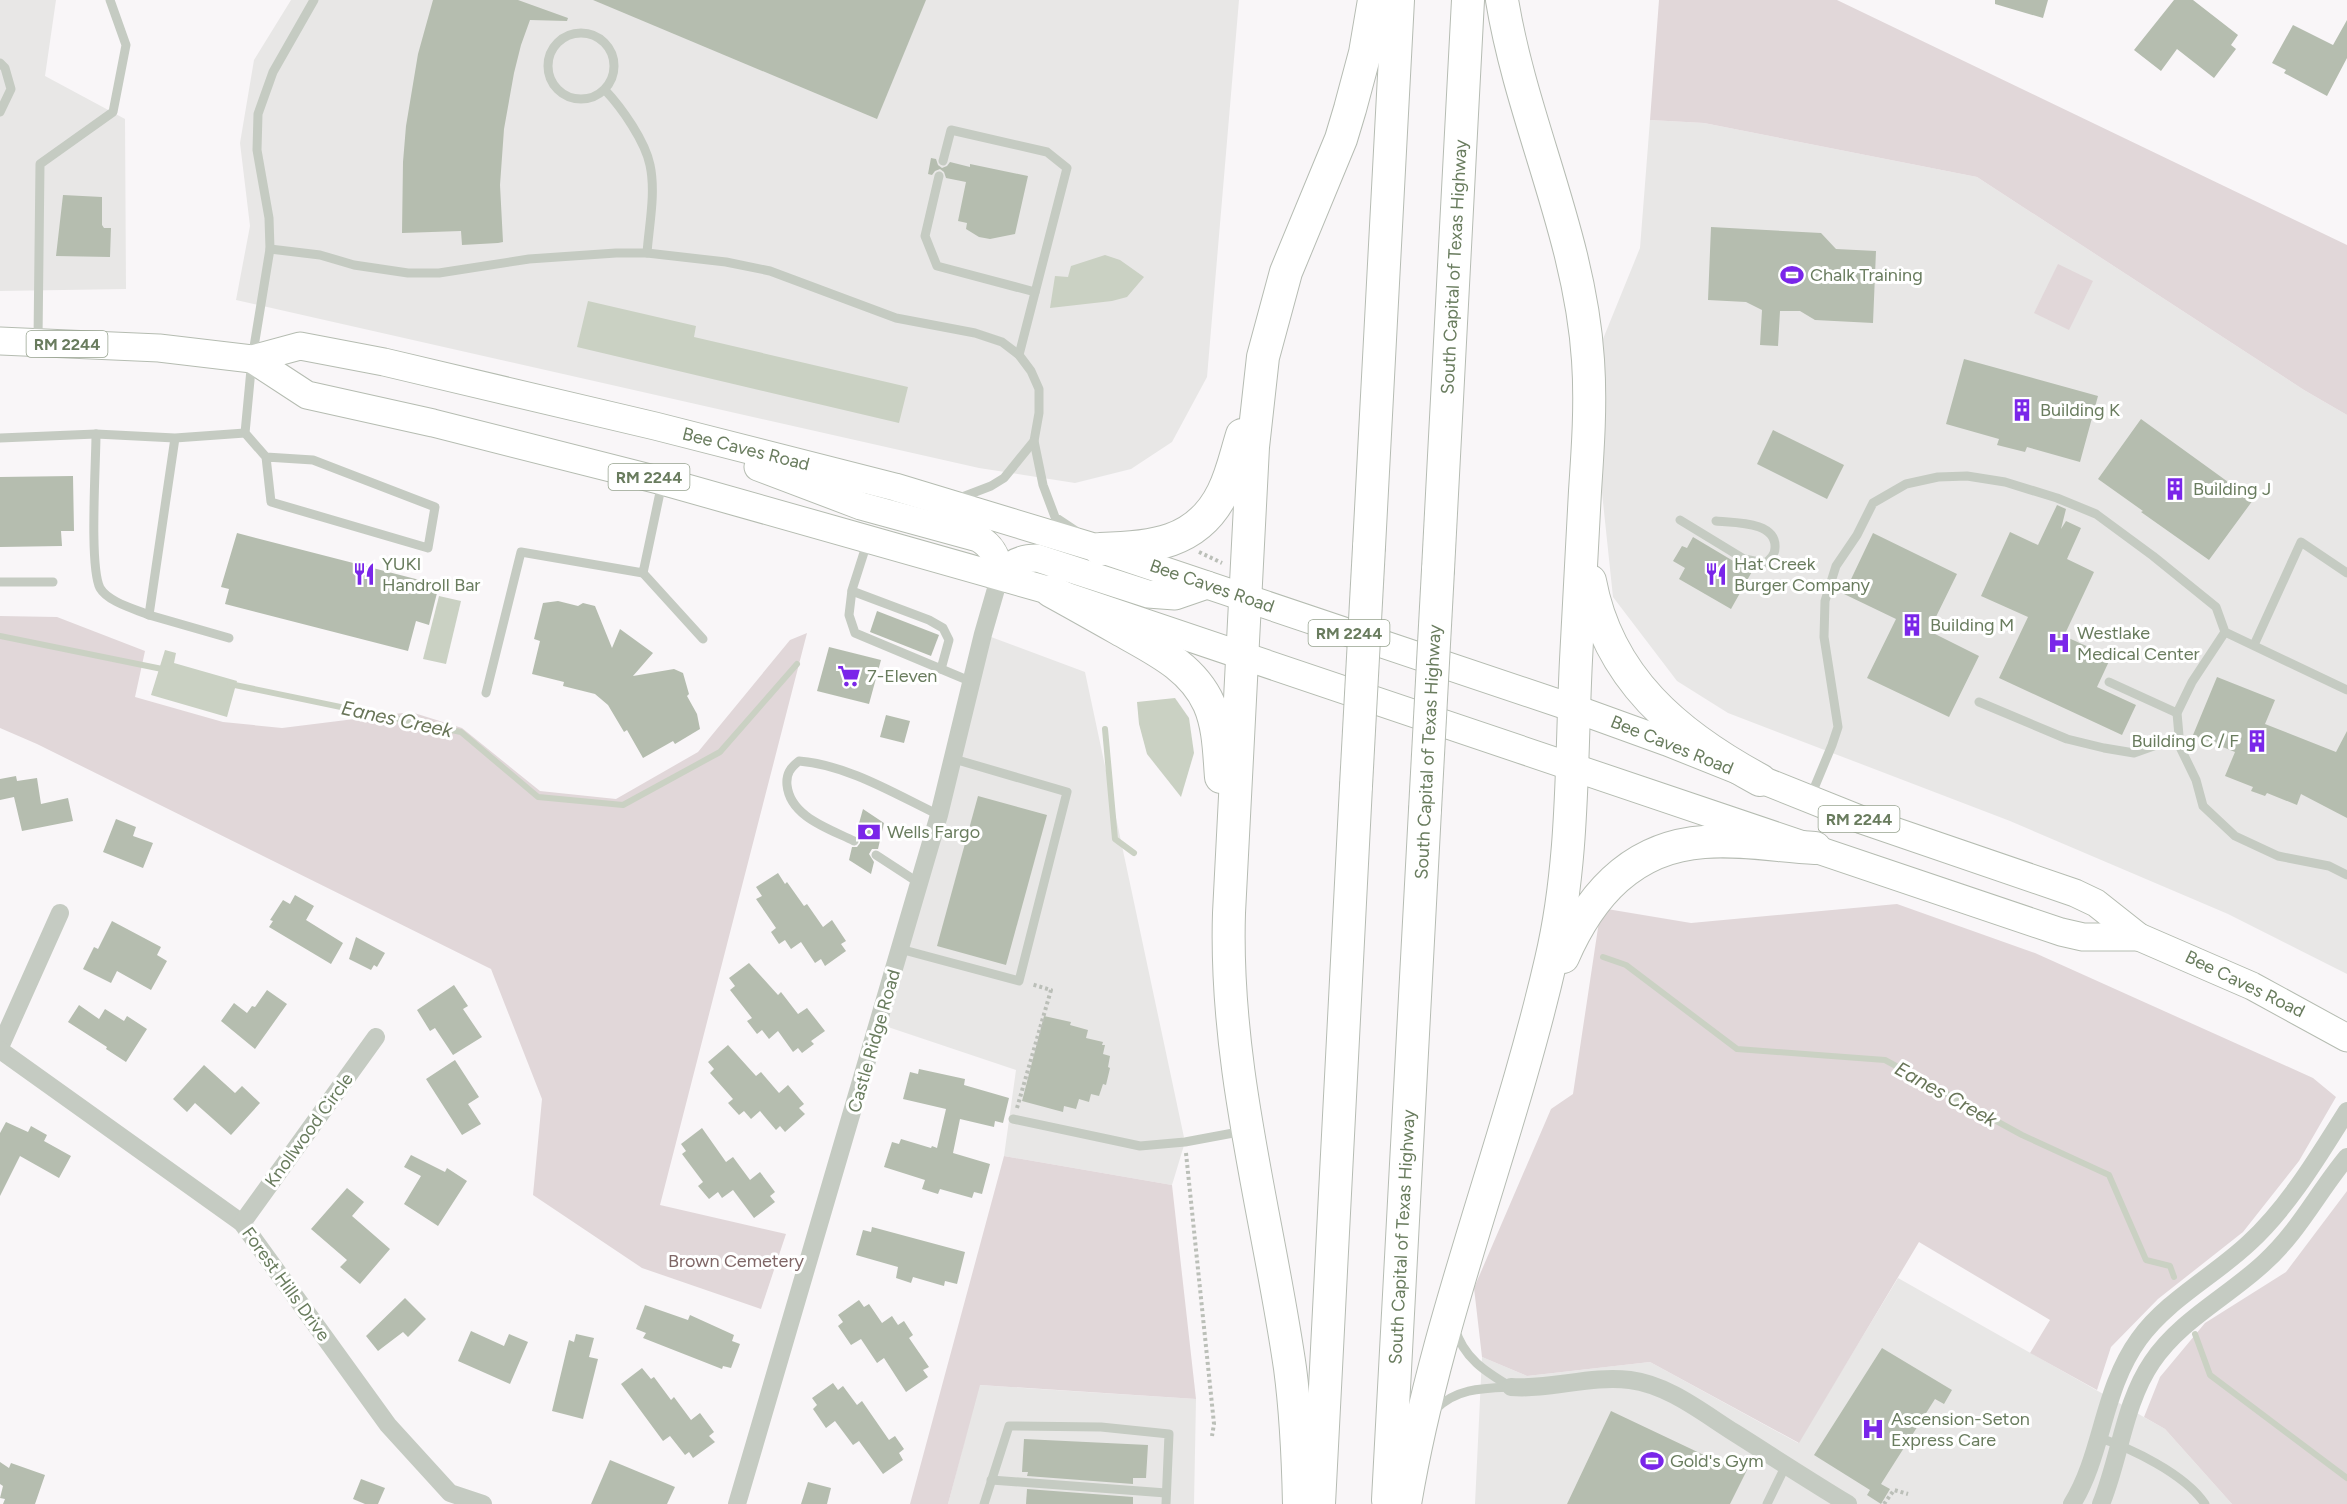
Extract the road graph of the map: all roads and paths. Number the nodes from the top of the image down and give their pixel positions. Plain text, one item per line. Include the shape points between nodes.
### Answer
1 (110, 0) edge
2 (314, 0) edge
3 (1374, 0) edge
4 (1398, 0) edge
5 (1468, 0) edge
6 (1502, 0) edge
7 (0, 63) edge
8 (605, 90) junction
9 (0, 112) edge
10 (943, 161) dead end
11 (939, 176) dead end
12 (270, 249) junction
13 (647, 253) junction
14 (1035, 292) junction
15 (0, 341) edge
16 (38, 343) junction
17 (1019, 355) junction
18 (252, 359) junction
19 (1260, 376) junction
20 (655, 426) junction
21 (245, 433) junction
22 (96, 434) junction
23 (0, 438) edge
24 (175, 438) junction
25 (1034, 441) junction
26 (266, 457) junction
27 (662, 481) junction
28 (948, 502) junction
29 (1680, 520) dead end
30 (1716, 520) dead end
31 (1583, 532) junction
32 (869, 538) junction
33 (1100, 549) junction
34 (1195, 550) dead end
35 (1231, 567) dead end
36 (644, 573) junction
37 (2347, 573) edge
38 (1000, 575) junction
39 (0, 582) edge
40 (53, 582) dead end
41 (1207, 585) junction
42 (852, 591) junction
43 (1051, 591) junction
44 (1245, 597) junction
45 (149, 615) junction
46 (2225, 632) junction
47 (229, 638) dead end
48 (703, 639) dead end
49 (2254, 645) junction
50 (1243, 656) junction
51 (941, 669) junction
52 (972, 682) junction
53 (2109, 682) dead end
54 (2347, 690) edge
55 (486, 693) dead end
56 (1979, 702) dead end
57 (1573, 708) junction
58 (2177, 713) junction
59 (2179, 737) junction
60 (954, 759) junction
61 (1571, 767) junction
62 (1760, 780) junction
63 (1809, 800) junction
64 (939, 815) junction
65 (854, 841) dead end
66 (1815, 848) junction
67 (876, 855) dead end
68 (2347, 875) edge
69 (1231, 877) junction
70 (919, 883) junction
71 (60, 912) dead end
72 (2139, 937) junction
73 (900, 949) junction
74 (1019, 981) junction
75 (1538, 1013) junction
76 (376, 1037) dead end
77 (2347, 1038) edge
78 (0, 1048) edge
79 (2347, 1111) edge
80 (1013, 1119) joint
81 (1248, 1131) junction
82 (1185, 1142) junction
83 (2347, 1157) edge
84 (242, 1223) junction
85 (1452, 1304) junction
86 (1511, 1387) junction
87 (1212, 1436) dead end
88 (2097, 1437) junction
89 (1416, 1443) junction
90 (2120, 1444) junction
91 (1786, 1465) junction
92 (991, 1480) junction
93 (1166, 1492) junction
94 (1908, 1494) dead end
95 (450, 1498) edge
96 (483, 1504) edge
97 (737, 1504) edge
98 (984, 1504) edge
99 (1166, 1504) edge
100 (1299, 1504) edge
101 (1319, 1504) edge
102 (1388, 1504) edge
103 (1405, 1504) edge
104 (1767, 1504) edge
105 (1848, 1504) edge
106 (1884, 1504) edge
107 (2072, 1504) edge
108 (2101, 1504) edge
109 (2205, 1504) edge

1 - 16 lane via 126,45 113,112 40,164
2 - 12 lane via 273,72 258,114 257,150
3 - 19 highway via 1350,109 1286,272
4 - 101 highway, bridge
5 - 102 highway, South Capital of Texas Highway, bridge
6 - 31 highway via 1514,58 1571,250 1582,306 1589,391
7 - 9 lane via 11,89
8 - 8 lane via 615,66 605,42 581,33 568,35 557,43 547,66 557,90 568,98 581,100 594,98
8 - 13 lane via 620,106 650,164
10 - 14 lane via 951,130 1047,152 1067,168
11 - 14 lane via 925,236 937,266
12 - 13 lane via 408,273 439,273 570,255
12 - 18 lane
13 - 17 lane via 770,271 896,318 1002,342
14 - 17 lane
15 - 16 main road, Bee Caves Road / RM 2244
16 - 18 main road, Bee Caves Road / RM 2244 via 159,348
17 - 25 lane via 1039,389
18 - 20 main road, Bee Caves Road / RM 2244 via 300,346
18 - 21 lane
18 - 27 main road, Bee Caves Road / RM 2244 via 307,394
19 - 33 highway via 1226,485 1203,520 1186,533 1160,544
19 - 44 highway
20 - 28 main road, Bee Caves Road / RM 2244
20 - 38 main road via 850,502 978,538 997,558
21 - 24 lane
21 - 26 lane
22 - 23 lane
22 - 24 lane
22 - 45 lane via 95,566 100,588 110,597
24 - 45 lane
25 - 28 lane via 1004,478
25 - 33 lane via 1043,485 1055,517
26 - 26 lane via 271,502 428,548 435,507 313,460
27 - 32 main road, Bee Caves Road / RM 2244
27 - 36 lane
28 - 33 main road, Bee Caves Road / RM 2244
29 - 30 lane via 1744,559 1771,559 1775,543 1766,529
31 - 57 highway
31 - 62 highway via 1596,609 1626,672 1653,703 1691,736
32 - 38 main road, Bee Caves Road / RM 2244
32 - 42 lane
33 - 41 main road, Bee Caves Road / RM 2244
34 - 35 path
36 - 48 lane
36 - 55 lane via 521,552
37 - 49 lane via 2301,542
38 - 41 main road via 1018,561 1037,558 1148,594 1175,596
38 - 43 main road, Bee Caves Road / RM 2244
38 - 52 street, Castle Ridge Road
39 - 40 lane
41 - 44 main road, Bee Caves Road / RM 2244
42 - 51 lane via 849,615 855,633
42 - 51 lane via 943,628 949,640
43 - 50 main road, Bee Caves Road / RM 2244
43 - 69 highway via 1171,660 1200,687 1216,727
44 - 50 highway
44 - 57 main road, Bee Caves Road / RM 2244
45 - 47 lane
46 - 49 lane
46 - 58 lane
46 - 63 lane via 2216,608 2096,514 2016,485 1967,476 1906,484 1873,503 1836,566 1825,601 1824,637 1838,727
49 - 54 lane
50 - 61 main road, Bee Caves Road / RM 2244
50 - 69 highway
51 - 52 lane
52 - 60 street, Castle Ridge Road
53 - 58 lane
56 - 59 lane via 2067,739 2104,748 2134,753
57 - 61 highway
57 - 62 main road, Bee Caves Road / RM 2244
58 - 59 lane
59 - 68 lane via 2203,806 2235,836 2278,856 2329,866
60 - 64 street, Castle Ridge Road
60 - 74 lane via 1067,792
61 - 66 main road, Bee Caves Road / RM 2244
61 - 75 highway via 1561,903
62 - 63 main road, Bee Caves Road / RM 2244
63 - 72 main road, Bee Caves Road / RM 2244 via 2075,893 2096,903
64 - 65 lane via 867,781 799,761 786,777 788,793 797,809
64 - 70 street, Castle Ridge Road
66 - 72 main road, Bee Caves Road / RM 2244 via 2061,932 2084,937
66 - 75 highway via 1705,841 1670,848 1642,861 1610,884 1586,911
67 - 70 lane
69 - 81 highway via 1229,996
70 - 73 street, Castle Ridge Road
71 - 78 street
72 - 77 main road, Bee Caves Road / RM 2244 via 2252,986
73 - 74 lane
73 - 97 street, Castle Ridge Road
74 - 80 path via 1051,990
75 - 85 highway
76 - 84 street, Knollwood Circle
78 - 84 street, Forest Hills Drive
79 - 88 street via 2262,1231 2164,1311 2140,1337 2115,1383
80 - 82 lane via 1140,1146
81 - 82 lane
81 - 100 highway via 1290,1370
82 - 87 path via 1214,1424
83 - 90 street via 2279,1248 2161,1350 2144,1377
84 - 95 street, Forest Hills Drive via 388,1425
85 - 86 lane via 1455,1331 1464,1350 1477,1365
85 - 89 highway
86 - 89 lane via 1451,1396 1432,1413
86 - 91 street via 1603,1380 1641,1382 1679,1399
88 - 90 lane
88 - 107 street via 2083,1484
89 - 103 highway
90 - 108 street
90 - 109 lane via 2177,1477
91 - 104 lane
91 - 105 street
92 - 93 lane
92 - 93 lane via 1009,1426 1101,1427 1169,1434
92 - 98 lane
93 - 99 lane
94 - 106 path via 1894,1490
95 - 96 street, Forest Hills Drive

